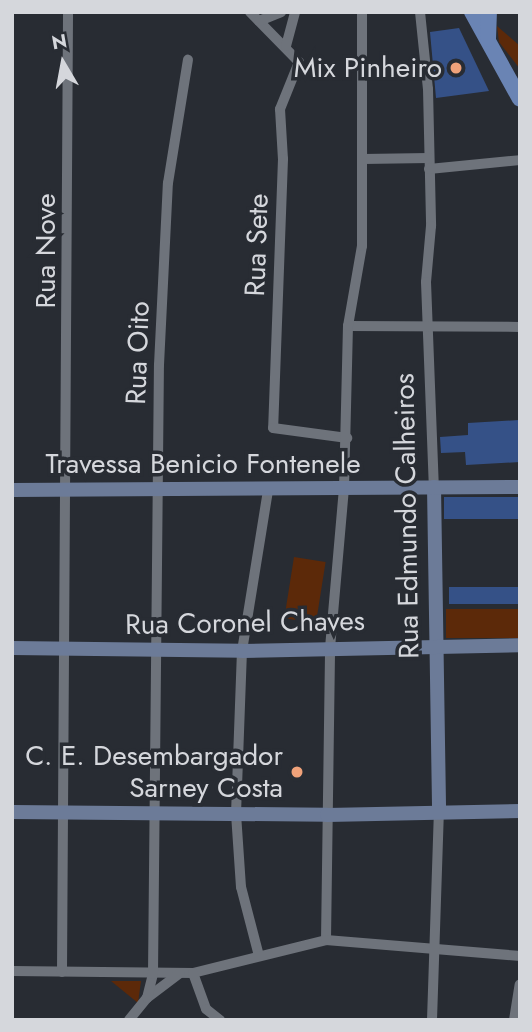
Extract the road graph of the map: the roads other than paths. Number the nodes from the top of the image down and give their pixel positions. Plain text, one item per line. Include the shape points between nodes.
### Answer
1 (68, 12) edge
2 (250, 12) edge
3 (281, 12) edge
4 (295, 12) edge
5 (362, 12) edge
6 (419, 12) edge
7 (472, 12) edge
8 (489, 12) edge
9 (259, 21) junction
10 (488, 42) junction
11 (286, 46) junction
12 (188, 60) dead end
13 (503, 68) junction
14 (520, 77) edge
15 (520, 99) edge
16 (363, 159) junction
17 (520, 160) edge
18 (429, 163) junction
19 (348, 326) junction
20 (520, 327) edge
21 (427, 328) junction
22 (347, 438) junction
23 (434, 487) junction
24 (520, 487) edge
25 (12, 489) edge
26 (66, 489) junction
27 (344, 489) junction
28 (268, 490) junction
29 (156, 491) junction
30 (434, 645) junction
31 (520, 645) edge
32 (12, 648) edge
33 (330, 648) junction
34 (65, 649) junction
35 (154, 650) junction
36 (242, 651) junction
37 (520, 811) edge
38 (12, 812) edge
39 (64, 813) junction
40 (439, 813) junction
41 (153, 814) junction
42 (236, 814) junction
43 (327, 815) junction
44 (326, 940) junction
45 (436, 946) junction
46 (259, 956) junction
47 (520, 956) edge
48 (12, 971) edge
49 (62, 972) junction
50 (180, 973) junction
51 (193, 973) junction
52 (153, 974) junction
53 (520, 984) edge
54 (147, 998) junction
55 (129, 1020) edge
56 (220, 1020) edge
57 (432, 1020) edge
58 (514, 1020) edge

1 - 26 street, Rua Nove
2 - 9 street
3 - 9 street
4 - 11 street
5 - 16 street
6 - 18 street, Rua Edmundo Calheiros via 428,89
7 - 10 main road
8 - 10 main road
9 - 11 street
10 - 13 main road
11 - 22 street, Rua Sete via 299,62 280,109 283,159 272,423 275,430
12 - 29 street, Rua Oito via 168,183
13 - 14 main road
13 - 15 main road
16 - 18 street
16 - 19 street via 362,246
17 - 18 street
18 - 21 street, Rua Edmundo Calheiros
19 - 21 street
19 - 22 street
20 - 21 street
21 - 23 street, Rua Edmundo Calheiros
22 - 27 street
23 - 24 street, Travessa Benicio Fontenele
23 - 27 street, Travessa Benicio Fontenele
23 - 30 street, Rua Edmundo Calheiros
25 - 26 street, Travessa Benicio Fontenele
26 - 29 street, Travessa Benicio Fontenele
26 - 34 street, Rua Nove
27 - 28 street, Travessa Benicio Fontenele
27 - 33 street
28 - 29 street, Travessa Benicio Fontenele
28 - 36 street
29 - 35 street, Rua Oito
30 - 31 street, Rua Coronel Chaves
30 - 33 street, Rua Coronel Chaves
30 - 40 street, Rua Edmundo Calheiros
32 - 34 street, Rua Coronel Chaves
33 - 36 street, Rua Coronel Chaves
33 - 43 street
34 - 35 street, Rua Coronel Chaves
34 - 39 street, Rua Nove
35 - 36 street, Rua Coronel Chaves
35 - 41 street, Rua Oito
36 - 42 street
37 - 40 street
38 - 39 street
39 - 41 street
39 - 49 street, Rua Nove
40 - 43 street
40 - 45 street, Rua Edmundo Calheiros
41 - 42 street
41 - 52 street, Rua Oito
42 - 43 street
42 - 46 street via 241,887
43 - 44 street
44 - 45 street
44 - 46 street
45 - 47 street
45 - 57 street, Rua Edmundo Calheiros
46 - 51 street
48 - 49 street
49 - 52 street
50 - 51 street
50 - 52 street
50 - 54 street
51 - 56 street via 206,1009
52 - 54 street, Rua Oito
53 - 58 street
54 - 55 street

